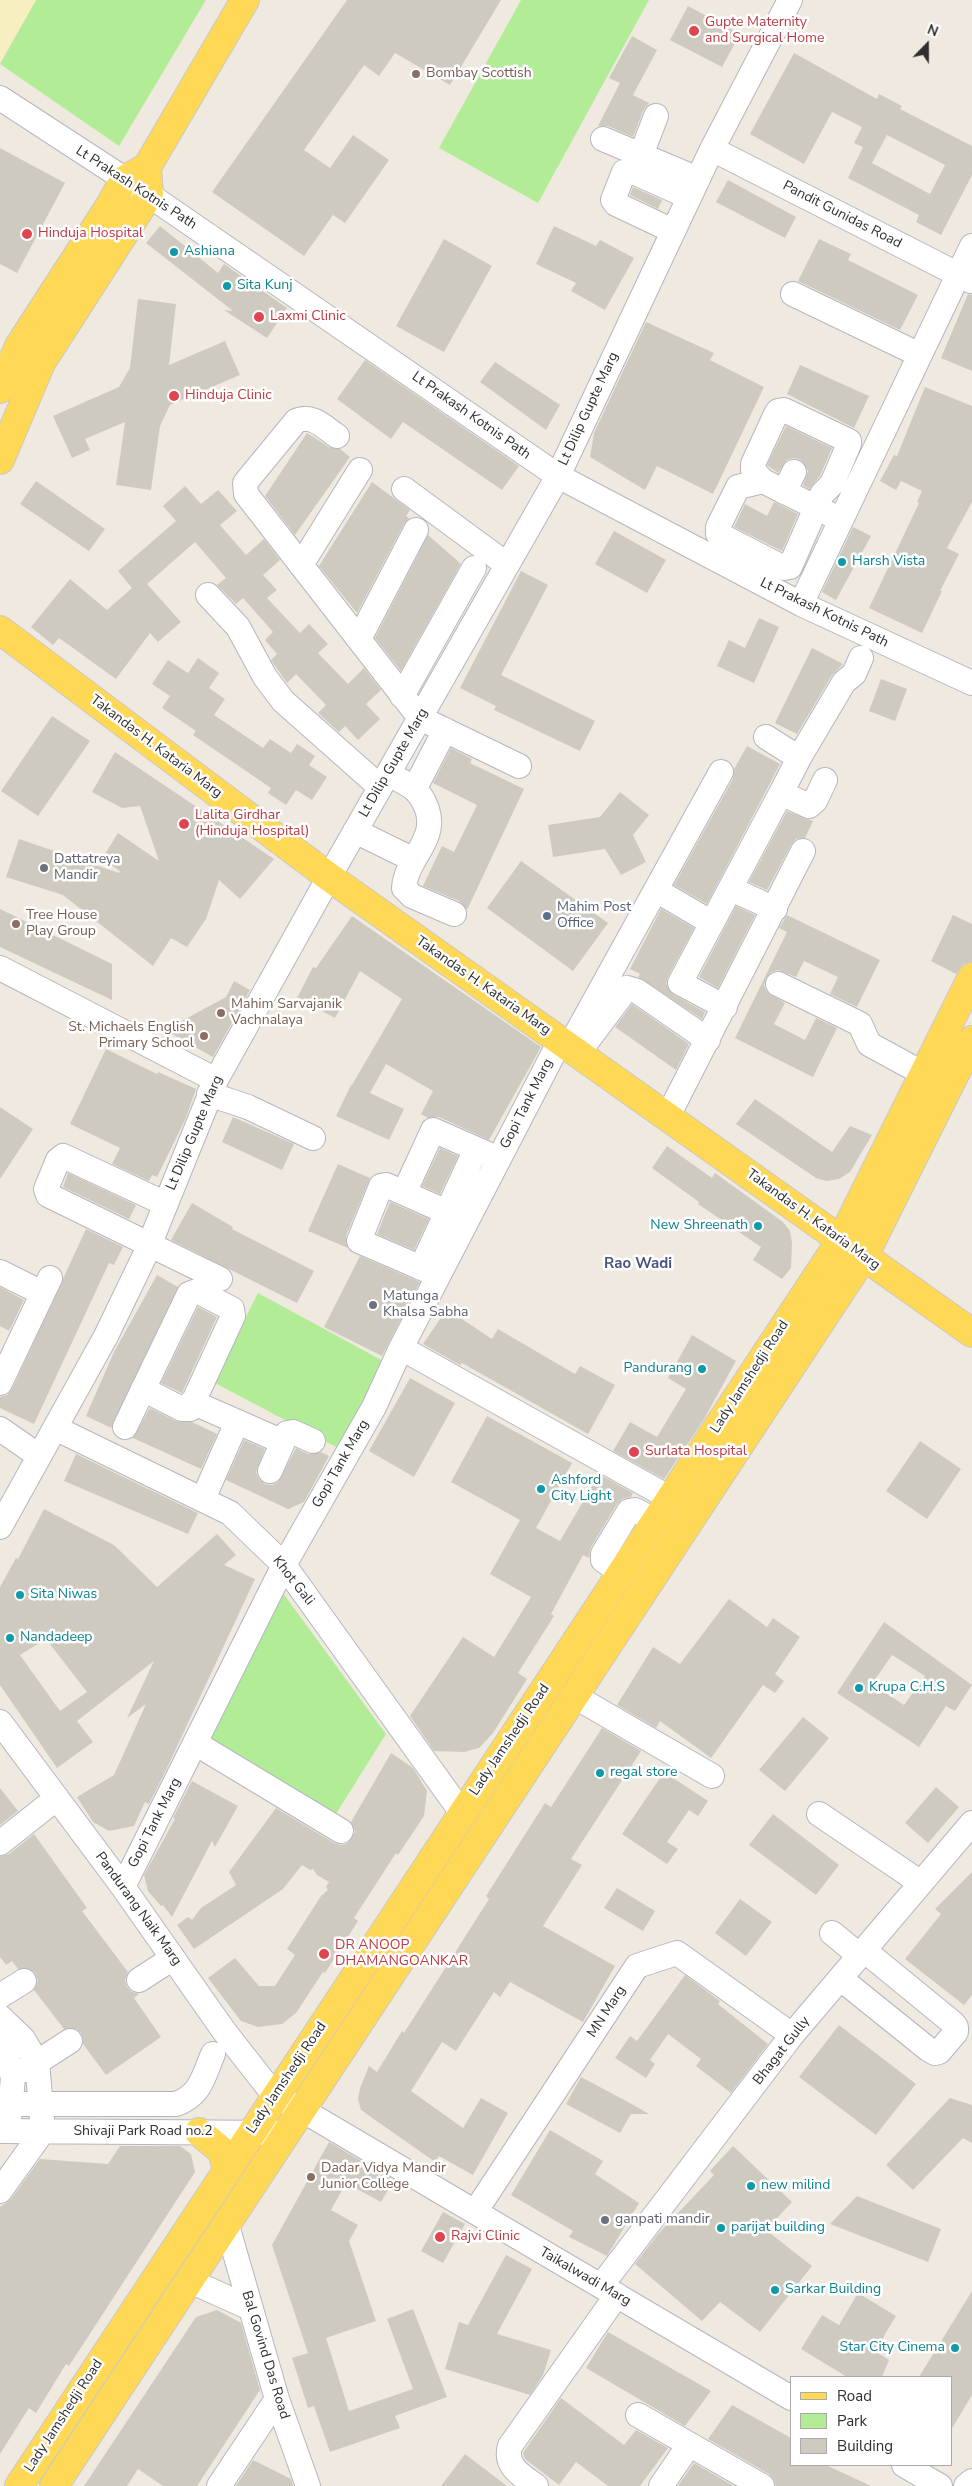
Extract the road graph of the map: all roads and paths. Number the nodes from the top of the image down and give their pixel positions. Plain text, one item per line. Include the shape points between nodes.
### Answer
1 (245, 0) edge
2 (790, 0) edge
3 (0, 98) edge
4 (656, 116) dead end
5 (603, 139) dead end
6 (712, 149) junction
7 (641, 155) junction
8 (135, 174) junction
9 (687, 189) junction
10 (149, 195) junction
11 (666, 228) junction
12 (972, 246) edge
13 (965, 278) edge
14 (793, 294) dead end
15 (920, 355) junction
16 (0, 390) edge
17 (337, 436) dead end
18 (0, 460) edge
19 (360, 470) dead end
20 (558, 476) junction
21 (763, 481) junction
22 (404, 489) dead end
23 (816, 507) junction
24 (841, 520) junction
25 (416, 530) dead end
26 (300, 564) junction
27 (506, 564) junction
28 (474, 568) dead end
29 (208, 595) dead end
30 (801, 604) junction
31 (0, 630) edge
32 (359, 640) junction
33 (0, 651) edge
34 (30, 652) junction
35 (862, 658) dead end
36 (972, 683) edge
37 (402, 696) junction
38 (420, 718) junction
39 (445, 730) junction
40 (766, 737) dead end
41 (799, 758) junction
42 (519, 766) dead end
43 (721, 772) dead end
44 (384, 780) junction
45 (825, 780) dead end
46 (415, 788) junction
47 (781, 793) junction
48 (355, 831) junction
49 (803, 851) dead end
50 (414, 860) junction
51 (329, 877) junction
52 (731, 888) junction
53 (666, 896) dead end
54 (775, 909) junction
55 (454, 914) dead end
56 (712, 923) junction
57 (0, 968) edge
58 (972, 977) edge
59 (680, 983) junction
60 (778, 984) dead end
61 (725, 1008) junction
62 (665, 1010) junction
63 (708, 1040) junction
64 (972, 1040) edge
65 (569, 1047) junction
66 (924, 1074) junction
67 (212, 1087) junction
68 (668, 1116) junction
69 (313, 1138) dead end
70 (476, 1149) junction
71 (499, 1159) junction
72 (404, 1193) junction
73 (160, 1202) junction
74 (457, 1217) junction
75 (841, 1240) junction
76 (144, 1241) junction
77 (864, 1256) junction
78 (0, 1272) edge
79 (430, 1272) junction
80 (220, 1279) dead end
81 (972, 1333) edge
82 (8, 1348) edge
83 (401, 1348) junction
84 (0, 1383) edge
85 (143, 1389) junction
86 (192, 1402) junction
87 (237, 1422) junction
88 (125, 1427) dead end
89 (55, 1428) junction
90 (0, 1430) edge
91 (313, 1441) dead end
92 (283, 1442) junction
93 (40, 1456) junction
94 (270, 1471) dead end
95 (203, 1499) junction
96 (663, 1510) junction
97 (0, 1527) edge
98 (284, 1564) junction
99 (574, 1696) junction
100 (0, 1722) edge
101 (195, 1743) junction
102 (712, 1776) dead end
103 (57, 1798) junction
104 (462, 1813) junction
105 (819, 1814) dead end
106 (972, 1823) edge
107 (341, 1831) dead end
108 (0, 1843) edge
109 (921, 1883) junction
110 (123, 1886) junction
111 (832, 1933) dead end
112 (862, 1954) junction
113 (173, 1958) junction
114 (884, 1966) junction
115 (841, 1979) junction
116 (139, 1980) dead end
117 (24, 1981) dead end
118 (861, 1995) junction
119 (0, 1996) edge
120 (1, 2019) edge
121 (792, 2035) junction
122 (70, 2041) dead end
123 (213, 2054) dead end
124 (37, 2062) junction
125 (13, 2078) junction
126 (275, 2096) junction
127 (5, 2104) edge
128 (42, 2104) junction
129 (176, 2104) junction
130 (302, 2110) junction
131 (5, 2131) edge
132 (43, 2131) junction
133 (188, 2132) junction
134 (251, 2133) junction
135 (286, 2133) junction
136 (227, 2170) junction
137 (0, 2191) edge
138 (475, 2212) junction
139 (226, 2222) junction
140 (188, 2280) junction
141 (609, 2291) junction
142 (250, 2308) junction
143 (790, 2397) edge
144 (277, 2399) junction
145 (638, 2416) dead end
146 (690, 2445) junction
147 (906, 2466) edge
148 (972, 2480) edge
149 (746, 2482) edge
150 (19, 2486) edge
151 (54, 2486) edge
152 (219, 2486) edge
153 (308, 2486) edge
154 (536, 2486) edge
155 (661, 2486) edge
156 (940, 2486) edge
157 (966, 2486) edge

1 - 8 main road
2 - 6 street, Lt Dilip Gupte Marg
3 - 8 street, Lt Prakash Kotnis Path
4 - 7 street
5 - 7 street
6 - 9 street, Lt Dilip Gupte Marg
6 - 13 street, Pandit Gunidas Road
7 - 9 street
8 - 10 main road
8 - 16 main road via 109,207 20,346
9 - 11 street, Lt Dilip Gupte Marg
9 - 11 street via 631,171 624,172 613,200
10 - 18 main road via 42,363
10 - 20 street, Lt Prakash Kotnis Path
11 - 20 street, Lt Dilip Gupte Marg
12 - 13 street
13 - 15 street
14 - 15 street
15 - 24 street
17 - 26 street via 313,419 296,421 245,483 246,494
19 - 26 street
20 - 27 street, Lt Dilip Gupte Marg
20 - 30 street, Lt Prakash Kotnis Path
21 - 23 street via 789,482
21 - 23 street via 738,487 718,527 718,534 787,568
21 - 23 street via 752,464 778,411 784,410 814,435 849,444 832,484 824,491
22 - 27 street
23 - 24 street
24 - 30 street
25 - 32 street
26 - 32 street
27 - 38 street, Lt Dilip Gupte Marg
28 - 37 street
29 - 44 street via 238,627 283,701
30 - 36 street, Lt Prakash Kotnis Path
31 - 34 main road, Takandas H. Kataria Marg
32 - 37 street
33 - 34 main road
34 - 51 main road, Takandas H. Kataria Marg
35 - 41 street
37 - 38 street
38 - 39 street
38 - 44 street, Lt Dilip Gupte Marg
39 - 42 street
39 - 46 street
40 - 41 street
41 - 47 street
43 - 65 street
44 - 46 street
44 - 48 street, Lt Dilip Gupte Marg
45 - 47 street via 815,802 809,806
46 - 50 street via 422,795 431,823
47 - 52 street
48 - 50 street
48 - 51 street, Lt Dilip Gupte Marg
49 - 54 street
50 - 55 street via 404,882 406,892
51 - 65 main road, Takandas H. Kataria Marg
51 - 67 street, Lt Dilip Gupte Marg
52 - 54 street
52 - 56 street
53 - 56 street
54 - 61 street
56 - 59 street
57 - 67 street
58 - 66 main road, Lady Jamshedji Road
59 - 61 street
59 - 62 street
60 - 66 street via 860,1024 869,1044
61 - 63 street
62 - 63 street
62 - 65 street via 632,988 627,988
63 - 68 street
64 - 77 main road, Lady Jamshedji Road
65 - 68 main road, Takandas H. Kataria Marg
65 - 71 street, Gopi Tank Marg
66 - 75 main road, Lady Jamshedji Road
67 - 69 street
67 - 73 street, Lt Dilip Gupte Marg
68 - 75 main road, Takandas H. Kataria Marg
70 - 71 street
70 - 72 street via 433,1130
70 - 74 street
71 - 74 street, Gopi Tank Marg
72 - 74 street
72 - 79 street via 382,1184 358,1241
73 - 76 street, Lt Dilip Gupte Marg
73 - 76 street via 63,1156 58,1160 46,1189 48,1195
74 - 79 street, Gopi Tank Marg
75 - 77 main road, Takandas H. Kataria Marg
75 - 96 main road, Lady Jamshedji Road
76 - 80 street
76 - 89 street, Lt Dilip Gupte Marg via 106,1336
77 - 81 main road, Takandas H. Kataria Marg
77 - 99 main road, Lady Jamshedji Road
78 - 82 street via 46,1285
79 - 83 street, Gopi Tank Marg
82 - 84 street
83 - 96 street
83 - 98 street, Gopi Tank Marg via 374,1407
85 - 86 street via 186,1410
85 - 86 street via 189,1294 197,1291 234,1312
85 - 88 street
86 - 87 street
87 - 92 street
87 - 95 street
89 - 93 street, Lt Dilip Gupte Marg
89 - 95 street, Khot Gali
90 - 93 street
91 - 92 street via 293,1432 287,1433
92 - 94 street
93 - 97 street, Lt Dilip Gupte Marg
95 - 98 street, Khot Gali via 230,1513
96 - 104 main road, Lady Jamshedji Road
98 - 101 street, Gopi Tank Marg
98 - 104 street, Khot Gali
99 - 102 street
99 - 130 main road, Lady Jamshedji Road
100 - 103 street, Pandurang Naik Marg
101 - 107 street
101 - 110 street, Gopi Tank Marg
103 - 108 street
103 - 110 street, Pandurang Naik Marg
104 - 126 main road, Lady Jamshedji Road
105 - 109 street
106 - 109 street, Bhagat Gully
109 - 112 street, Bhagat Gully
110 - 113 street, Pandurang Naik Marg
111 - 112 street
112 - 114 street
112 - 115 street, Bhagat Gully
113 - 116 street
113 - 126 street, Pandurang Naik Marg
114 - 118 street
114 - 118 street via 953,2023 956,2032 939,2052 931,2052
115 - 118 street
115 - 121 street, Bhagat Gully
117 - 119 street
120 - 124 street via 23,2039
120 - 125 street
121 - 138 street, MN Marg via 677,1953 637,1966
121 - 141 street, Bhagat Gully
122 - 124 street
123 - 129 street via 197,2092 190,2099
124 - 125 street
124 - 128 street
125 - 127 street
126 - 130 street, Taikalwadi Marg
126 - 134 main road, Lady Jamshedji Road
127 - 128 street
127 - 131 street
128 - 129 street
128 - 132 street
129 - 133 street
130 - 135 main road, Lady Jamshedji Road
130 - 138 street, Taikalwadi Marg
131 - 132 street, Shivaji Park Road no.2
132 - 133 street, Shivaji Park Road no.2
132 - 137 street
133 - 134 street, Shivaji Park Road no.2
133 - 136 main road via 222,2151
134 - 135 street, Shivaji Park Road no.2
134 - 136 main road, Lady Jamshedji Road
135 - 139 main road, Lady Jamshedji Road
136 - 150 main road, Lady Jamshedji Road
138 - 141 street, Taikalwadi Marg
139 - 140 main road, Lady Jamshedji Road
139 - 142 street, Bal Govind Das Road
140 - 142 street
140 - 151 main road, Lady Jamshedji Road
141 - 143 street, Taikalwadi Marg
141 - 154 street, Bhagat Gully via 510,2446 507,2455 512,2468
142 - 144 street, Bal Govind Das Road
144 - 152 street
144 - 153 street, Bal Govind Das Road
145 - 146 street
146 - 149 street
146 - 155 street
147 - 156 street
148 - 157 street

